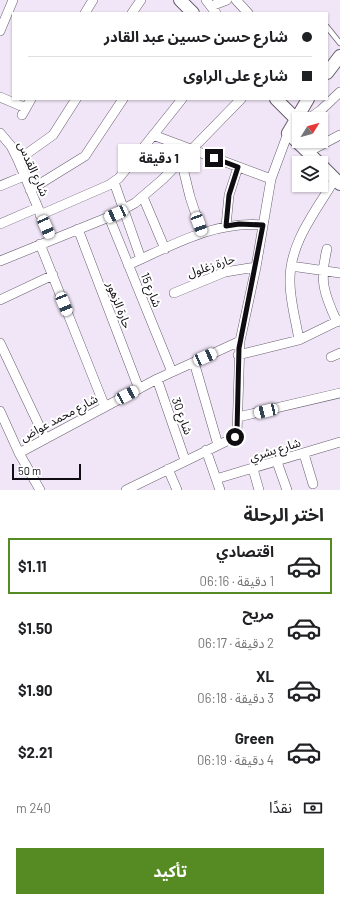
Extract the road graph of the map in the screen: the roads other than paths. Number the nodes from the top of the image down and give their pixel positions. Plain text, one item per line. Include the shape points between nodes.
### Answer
1 (13, 0) edge
2 (93, 0) edge
3 (141, 0) edge
4 (180, 0) edge
5 (227, 0) edge
6 (236, 0) edge
7 (211, 6) edge
8 (86, 12) edge
9 (133, 12) edge
10 (189, 12) edge
11 (247, 12) edge
12 (328, 28) edge
13 (0, 31) edge
14 (340, 42) edge
15 (340, 56) edge
16 (328, 72) edge
17 (340, 92) edge
18 (0, 97) edge
19 (30, 100) edge
20 (75, 100) edge
21 (122, 100) edge
22 (181, 100) edge
23 (240, 100) edge
24 (277, 100) edge
25 (307, 100) edge
26 (300, 112) edge
27 (318, 112) edge
28 (292, 123) edge
29 (292, 127) edge
30 (0, 133) edge
31 (153, 135) junction
32 (340, 135) edge
33 (306, 148) edge
34 (191, 149) junction
35 (308, 152) junction
36 (312, 156) edge
37 (18, 160) junction
38 (181, 160) junction
39 (238, 167) junction
40 (328, 172) edge
41 (24, 176) junction
42 (271, 179) junction
43 (114, 182) junction
44 (339, 182) edge
45 (0, 186) edge
46 (30, 190) junction
47 (143, 197) junction
48 (124, 210) junction
49 (39, 211) junction
50 (109, 217) junction
51 (0, 224) edge
52 (263, 225) junction
53 (226, 226) junction
54 (78, 229) junction
55 (202, 233) junction
56 (51, 239) junction
57 (40, 244) junction
58 (165, 249) junction
59 (327, 249) dead end
60 (141, 259) junction
61 (0, 262) edge
62 (128, 264) junction
63 (291, 266) junction
64 (256, 267) junction
65 (322, 271) junction
66 (340, 273) edge
67 (53, 275) junction
68 (174, 293) dead end
69 (0, 300) edge
70 (338, 321) edge
71 (299, 340) junction
72 (240, 341) junction
73 (0, 342) edge
74 (238, 355) junction
75 (194, 362) junction
76 (172, 372) junction
77 (157, 379) junction
78 (139, 389) junction
79 (340, 393) edge
80 (105, 407) junction
81 (0, 411) edge
82 (238, 417) junction
83 (46, 438) junction
84 (340, 442) edge
85 (218, 445) junction
86 (206, 450) junction
87 (19, 452) junction
88 (304, 454) junction
89 (185, 460) junction
90 (277, 462) junction
91 (168, 469) junction
92 (253, 469) junction
93 (216, 479) junction
94 (313, 484) dead end
95 (40, 490) edge
96 (126, 490) edge
97 (177, 490) edge
98 (220, 490) edge
99 (259, 490) edge
100 (287, 490) edge

1 - 13 street
2 - 8 street
3 - 9 street
4 - 10 street
5 - 7 street
6 - 11 street
12 - 14 lane
15 - 16 street
17 - 27 street
18 - 19 street via 24,112
20 - 37 street via 53,135
21 - 46 street via 85,156
22 - 31 street
23 - 34 street
24 - 28 street
25 - 26 street
29 - 42 street
30 - 37 street, شارع القدس
31 - 34 street
31 - 43 street
32 - 35 street
33 - 35 street
34 - 38 street
34 - 39 street
35 - 36 street
37 - 41 street, شارع القدس
38 - 47 street
38 - 55 street
39 - 42 street
39 - 53 street via 229,195
40 - 44 street
41 - 45 street
41 - 46 street, شارع القدس
42 - 52 street
43 - 48 street
43 - 49 street
44 - 63 street via 298,240
46 - 49 street, شارع القدس
47 - 48 street
47 - 58 street
48 - 50 street
48 - 60 street
49 - 51 street
49 - 56 street, شارع القدس
50 - 54 street
50 - 62 street, شارع 15
52 - 53 street
52 - 64 street
53 - 55 street
54 - 56 street
54 - 78 street, حارة الزهور
55 - 58 street
56 - 57 street
57 - 61 street
57 - 67 street
58 - 60 street
59 - 65 street
60 - 62 street
62 - 76 street, شارع 15
63 - 65 street
63 - 71 street via 290,291
64 - 68 street, حارة زغلول via 225,272
64 - 72 street
65 - 66 street
65 - 70 street via 326,298
67 - 69 street
67 - 80 street
70 - 71 street
71 - 74 street
72 - 74 street
72 - 75 street, شارع محمد عواض
73 - 83 street
74 - 82 street
75 - 76 street, شارع محمد عواض
75 - 85 street
76 - 77 street, شارع محمد عواض
77 - 78 street, شارع محمد عواض
77 - 89 street, شارع 30
78 - 80 street, شارع محمد عواض
79 - 82 street
80 - 83 street, شارع محمد عواض
81 - 87 street
82 - 85 street via 235,437
83 - 87 street, شارع محمد عواض
84 - 88 street, شارع بشري
85 - 86 street
86 - 89 street
86 - 93 street
87 - 95 street
88 - 90 street, شارع بشري
88 - 94 street
89 - 91 street
90 - 92 street, شارع بشري
90 - 100 street
91 - 96 street
91 - 97 street
92 - 93 street, شارع بشري
92 - 99 street
93 - 98 street

